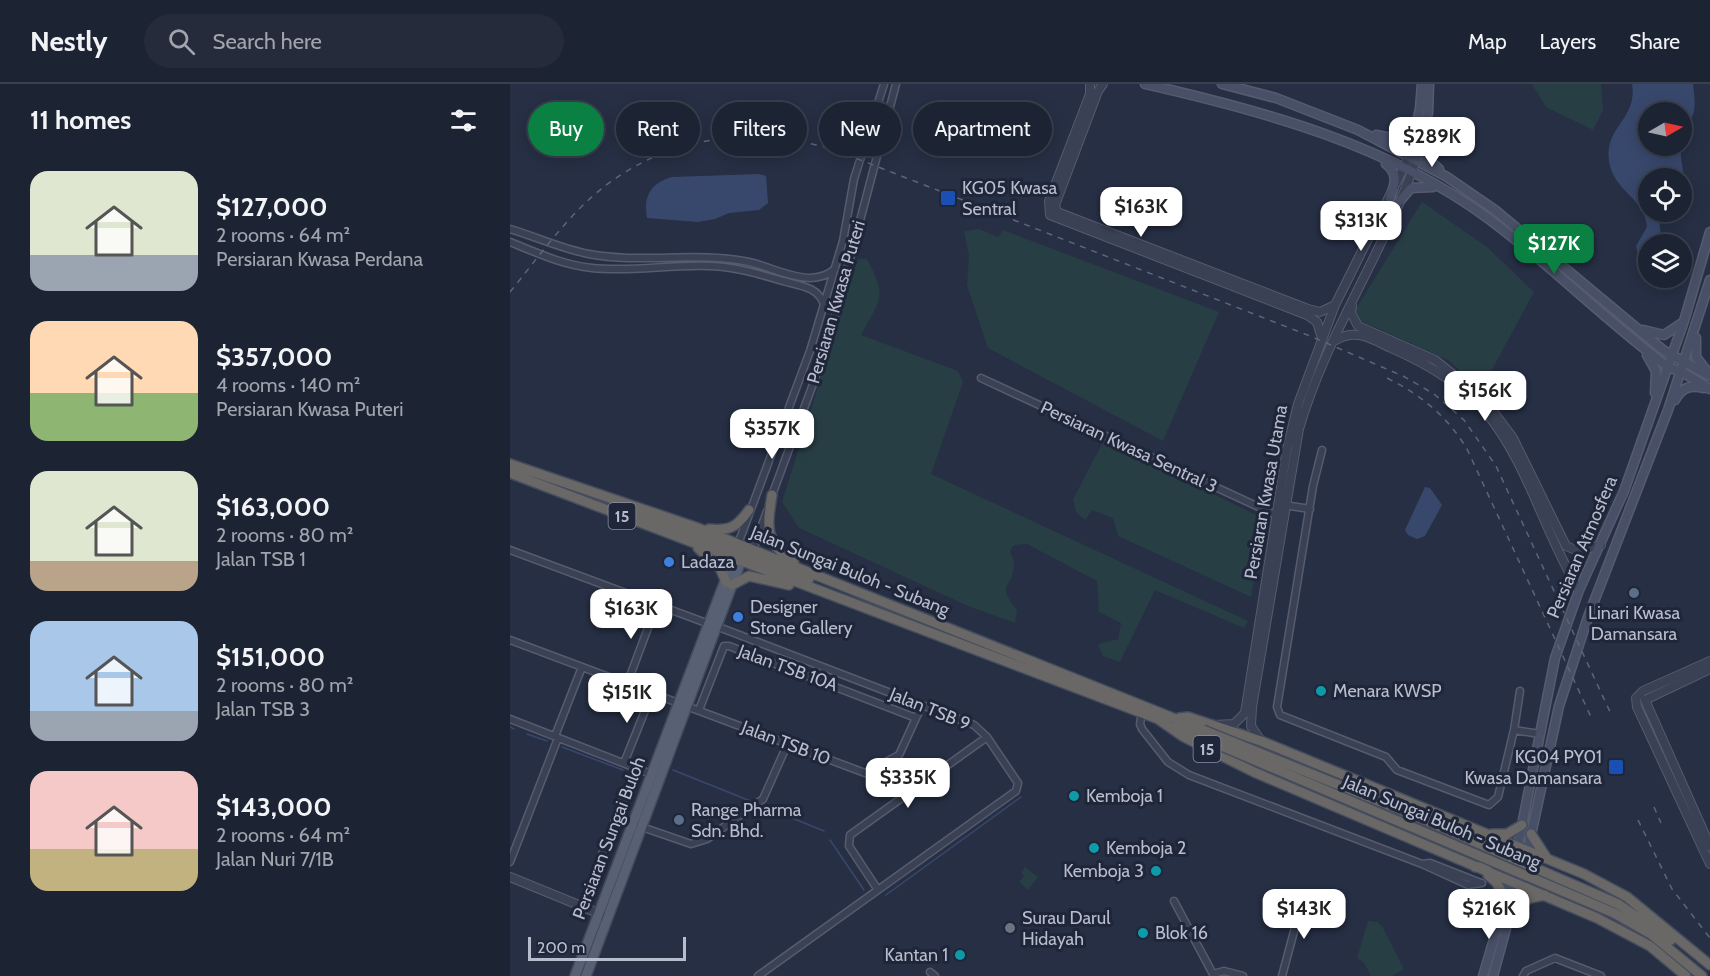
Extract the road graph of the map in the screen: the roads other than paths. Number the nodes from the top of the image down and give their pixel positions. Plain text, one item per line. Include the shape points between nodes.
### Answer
1 (884, 84) edge
2 (896, 84) edge
3 (1090, 84) edge
4 (1103, 84) edge
5 (1145, 84) edge
6 (1222, 84) edge
7 (1422, 84) edge
8 (1429, 84) edge
9 (1428, 113) junction
10 (1416, 127) junction
11 (1358, 130) junction
12 (1377, 156) junction
13 (1412, 158) junction
14 (1408, 171) junction
15 (1447, 177) junction
16 (1440, 187) junction
17 (1390, 198) junction
18 (1398, 203) junction
19 (1053, 213) junction
20 (510, 229) edge
21 (1710, 232) edge
22 (510, 242) edge
23 (835, 269) junction
24 (1710, 280) edge
25 (1352, 299) junction
26 (824, 305) junction
27 (1335, 305) junction
28 (1684, 321) junction
29 (1697, 326) junction
30 (1636, 328) junction
31 (1322, 336) junction
32 (1335, 341) junction
33 (1642, 348) junction
34 (1672, 355) junction
35 (1685, 361) junction
36 (1668, 367) junction
37 (1682, 372) junction
38 (1710, 375) edge
39 (981, 378) dead end
40 (1710, 389) edge
41 (1654, 406) junction
42 (1668, 410) junction
43 (1322, 450) dead end
44 (510, 464) edge
45 (510, 473) edge
46 (596, 495) junction
47 (772, 495) junction
48 (1283, 505) junction
49 (1310, 509) junction
50 (749, 510) junction
51 (1278, 516) junction
52 (698, 528) junction
53 (692, 543) junction
54 (1601, 544) junction
55 (510, 550) edge
56 (750, 552) junction
57 (737, 554) junction
58 (807, 572) junction
59 (729, 584) junction
60 (1579, 590) junction
61 (848, 602) junction
62 (657, 604) junction
63 (713, 625) junction
64 (510, 641) edge
65 (991, 656) junction
66 (1710, 661) edge
67 (582, 667) junction
68 (1710, 669) edge
69 (627, 684) junction
70 (1520, 691) dead end
71 (652, 693) junction
72 (1636, 698) junction
73 (1645, 700) junction
74 (682, 704) junction
75 (922, 705) junction
76 (699, 710) junction
77 (1142, 712) junction
78 (916, 718) junction
79 (1175, 718) junction
80 (510, 719) edge
81 (1158, 719) junction
82 (1212, 725) junction
83 (1514, 730) junction
84 (1201, 733) junction
85 (1540, 734) junction
86 (556, 737) junction
87 (987, 737) junction
88 (1261, 741) junction
89 (787, 745) junction
90 (624, 763) junction
91 (635, 768) junction
92 (651, 774) junction
93 (637, 825) junction
94 (1522, 825) junction
95 (1484, 833) junction
96 (1531, 834) junction
97 (1497, 838) junction
98 (1710, 846) edge
99 (1522, 848) junction
100 (1551, 860) junction
101 (510, 862) edge
102 (1422, 864) junction
103 (1710, 864) edge
104 (1473, 867) junction
105 (1484, 871) junction
106 (510, 877) edge
107 (1514, 882) junction
108 (878, 890) junction
109 (1545, 895) junction
110 (1303, 898) dead end
111 (1506, 899) junction
112 (1174, 901) dead end
113 (582, 906) junction
114 (1510, 911) junction
115 (602, 914) junction
116 (1710, 966) edge
117 (1213, 975) edge
118 (575, 976) edge
119 (586, 976) edge
120 (758, 976) edge
121 (1243, 976) edge
122 (1282, 976) edge
123 (1483, 976) edge
124 (1493, 976) edge
125 (1523, 976) edge
126 (1601, 976) edge
127 (1686, 976) edge
128 (1702, 976) edge

1 - 23 street, Persiaran Kwasa Puteri via 854,179
2 - 47 street, Persiaran Kwasa Puteri via 827,346
3 - 19 street via 1090,94 1049,201
4 - 19 street
5 - 12 main road via 1251,110
6 - 11 main road via 1276,98
7 - 10 main road, Persiaran Kwasa Utama
8 - 9 main road, Persiaran Kwasa Utama
9 - 13 main road, Persiaran Kwasa Utama
9 - 15 main road via 1424,153
10 - 11 main road via 1401,140
10 - 13 main road, Persiaran Kwasa Utama
11 - 13 main road
12 - 14 main road
12 - 17 main road via 1394,173 1396,180
13 - 14 street, Persiaran Kwasa Utama
13 - 15 main road
14 - 16 main road
14 - 17 street, Persiaran Kwasa Utama
14 - 18 street, Persiaran Kwasa Utama
15 - 30 main road via 1495,210
16 - 18 main road via 1411,188
16 - 33 main road via 1489,219
17 - 27 street, Persiaran Kwasa Utama
18 - 25 street, Persiaran Kwasa Utama
19 - 27 street via 1308,309 1320,312
19 - 31 street via 1307,315 1317,322
20 - 23 street via 588,254 619,258 727,259 805,278 827,277
21 - 28 main road, Persiaran Atmosfera
22 - 26 street via 559,262 592,268 710,266 748,271 811,288
23 - 26 street, Persiaran Kwasa Puteri
24 - 29 main road, Persiaran Atmosfera
25 - 32 street, Persiaran Kwasa Utama
25 - 54 street via 1351,313 1358,326 1435,360 1495,414 1513,438 1566,546 1578,551
26 - 50 street, Persiaran Kwasa Puteri
27 - 31 street, Persiaran Kwasa Utama
28 - 30 main road via 1664,335
28 - 34 main road, Persiaran Atmosfera
29 - 35 main road, Persiaran Atmosfera
29 - 38 main road via 1696,357
30 - 34 main road
31 - 48 street, Persiaran Kwasa Utama via 1298,404
32 - 48 street, Persiaran Kwasa Utama via 1305,406
32 - 60 street via 1349,334 1363,335 1419,360 1466,393 1506,442
33 - 36 main road
33 - 41 main road via 1656,372
34 - 35 main road
34 - 36 main road, Persiaran Atmosfera
35 - 37 main road, Persiaran Atmosfera
35 - 38 main road
36 - 37 main road
36 - 41 main road, Persiaran Atmosfera
37 - 40 main road
37 - 42 main road, Persiaran Atmosfera
39 - 51 street, Persiaran Kwasa Sentral 3
40 - 42 main road via 1684,389
41 - 54 main road, Persiaran Atmosfera
42 - 96 main road, Persiaran Atmosfera via 1588,617 1559,706
43 - 49 street
44 - 46 highway, Jalan Sungai Buloh - Subang / 15
45 - 53 highway, Jalan Sungai Buloh - Subang / 15
46 - 52 highway, Jalan Sungai Buloh - Subang / 15
46 - 57 highway
47 - 56 street, Persiaran Kwasa Puteri
47 - 58 highway via 769,534 783,555
48 - 49 street
48 - 51 street, Persiaran Kwasa Utama
48 - 88 street, Persiaran Kwasa Utama via 1251,714 1251,726
49 - 83 street via 1277,707 1280,715 1386,757 1397,770 1414,778 1489,805 1498,797
50 - 52 highway via 731,529
50 - 57 street, Persiaran Kwasa Puteri
51 - 82 street, Persiaran Kwasa Utama via 1245,713 1233,724
52 - 57 highway, Jalan Sungai Buloh - Subang / 15
53 - 57 highway, Jalan Sungai Buloh - Subang / 15
53 - 59 highway via 714,561
54 - 60 main road, Persiaran Atmosfera
55 - 62 street, Jalan TSB 9
56 - 57 highway
56 - 57 main road, Persiaran Sungai Buloh
56 - 58 highway, Jalan Sungai Buloh - Subang / 15
56 - 65 highway via 757,560
57 - 59 main road, Persiaran Sungai Buloh
57 - 61 highway, Jalan Sungai Buloh - Subang / 15
58 - 79 highway, Jalan Sungai Buloh - Subang / 15
59 - 61 highway via 760,576 839,603
59 - 63 main road, Persiaran Sungai Buloh
60 - 85 main road, Persiaran Atmosfera via 1555,658
61 - 65 highway, Jalan Sungai Buloh - Subang / 15
62 - 63 street, Jalan TSB 9
62 - 69 street
63 - 74 main road, Persiaran Sungai Buloh
63 - 75 street, Jalan TSB 9
64 - 67 street, Jalan TSB 10
65 - 77 highway, Jalan Sungai Buloh - Subang / 15
66 - 72 street via 1643,691
67 - 69 street, Jalan TSB 10
67 - 86 street
68 - 73 street
69 - 71 street, Jalan TSB 10
70 - 83 street
71 - 74 street, Jalan TSB 10
71 - 90 street
72 - 73 street
72 - 103 street
73 - 98 street
74 - 76 street, Jalan TSB 10
74 - 92 main road, Persiaran Sungai Buloh
74 - 93 main road, Persiaran Sungai Buloh
75 - 78 street, Jalan TSB 10
75 - 87 street, Jalan TSB 9 via 974,725
76 - 78 street, Jalan TSB 10A via 724,646 729,646
76 - 89 street, Jalan TSB 10
77 - 81 highway, Jalan Sungai Buloh - Subang / 15
77 - 102 street via 1142,729 1177,769
78 - 89 street, Jalan TSB 10 via 898,755 869,772
79 - 82 highway, Jalan Sungai Buloh - Subang / 15 via 1188,717
79 - 84 highway, Jalan Sungai Buloh - Subang
80 - 86 street
81 - 84 highway, Jalan Sungai Buloh - Subang
81 - 104 highway, Jalan Sungai Buloh - Subang / 15 via 1184,737 1254,772
82 - 88 highway, Jalan Sungai Buloh - Subang / 15
83 - 85 street
84 - 116 highway, Jalan Sungai Buloh - Subang, bridge via 1407,813 1618,904
84 - 128 highway, Jalan Sungai Buloh - Subang, bridge via 1584,899 1651,934
85 - 94 main road, Persiaran Atmosfera
86 - 90 street
86 - 101 street
87 - 108 street via 850,836 849,846
87 - 108 street, Jalan TSB 9 via 1018,783 1016,791
88 - 95 highway, Jalan Sungai Buloh - Subang / 15
89 - 93 street via 763,799 707,839 691,844
90 - 91 street
91 - 92 street
91 - 113 street
92 - 93 main road, Persiaran Sungai Buloh
93 - 115 main road, Persiaran Sungai Buloh
94 - 95 highway via 1507,834
94 - 99 main road, Persiaran Atmosfera
95 - 97 highway, Jalan Sungai Buloh - Subang / 15
96 - 99 main road, Persiaran Atmosfera
96 - 100 highway via 1539,850
97 - 99 highway, Jalan Sungai Buloh - Subang / 15
97 - 104 highway via 1500,848 1496,860
99 - 100 highway, Jalan Sungai Buloh - Subang / 15
99 - 107 main road, Persiaran Atmosfera
100 - 109 highway via 1539,874
100 - 116 highway, Jalan Sungai Buloh - Subang / 15 via 1627,897
102 - 102 street via 1468,885 1482,883 1430,863
104 - 105 highway, Jalan Sungai Buloh - Subang / 15
105 - 107 highway, Jalan Sungai Buloh - Subang / 15
105 - 111 highway, Jalan Sungai Buloh - Subang
106 - 113 street
107 - 109 highway, Jalan Sungai Buloh - Subang / 15
107 - 111 main road
107 - 114 main road
108 - 120 street, Jalan TSB 9
109 - 114 highway via 1530,898
109 - 127 highway, Jalan Sungai Buloh - Subang / 15 via 1650,946
110 - 122 street
111 - 123 main road
112 - 117 street
113 - 115 street
114 - 124 main road
115 - 118 main road, Persiaran Sungai Buloh
115 - 119 main road, Persiaran Sungai Buloh
117 - 121 street via 1221,970
125 - 126 street via 1555,958

